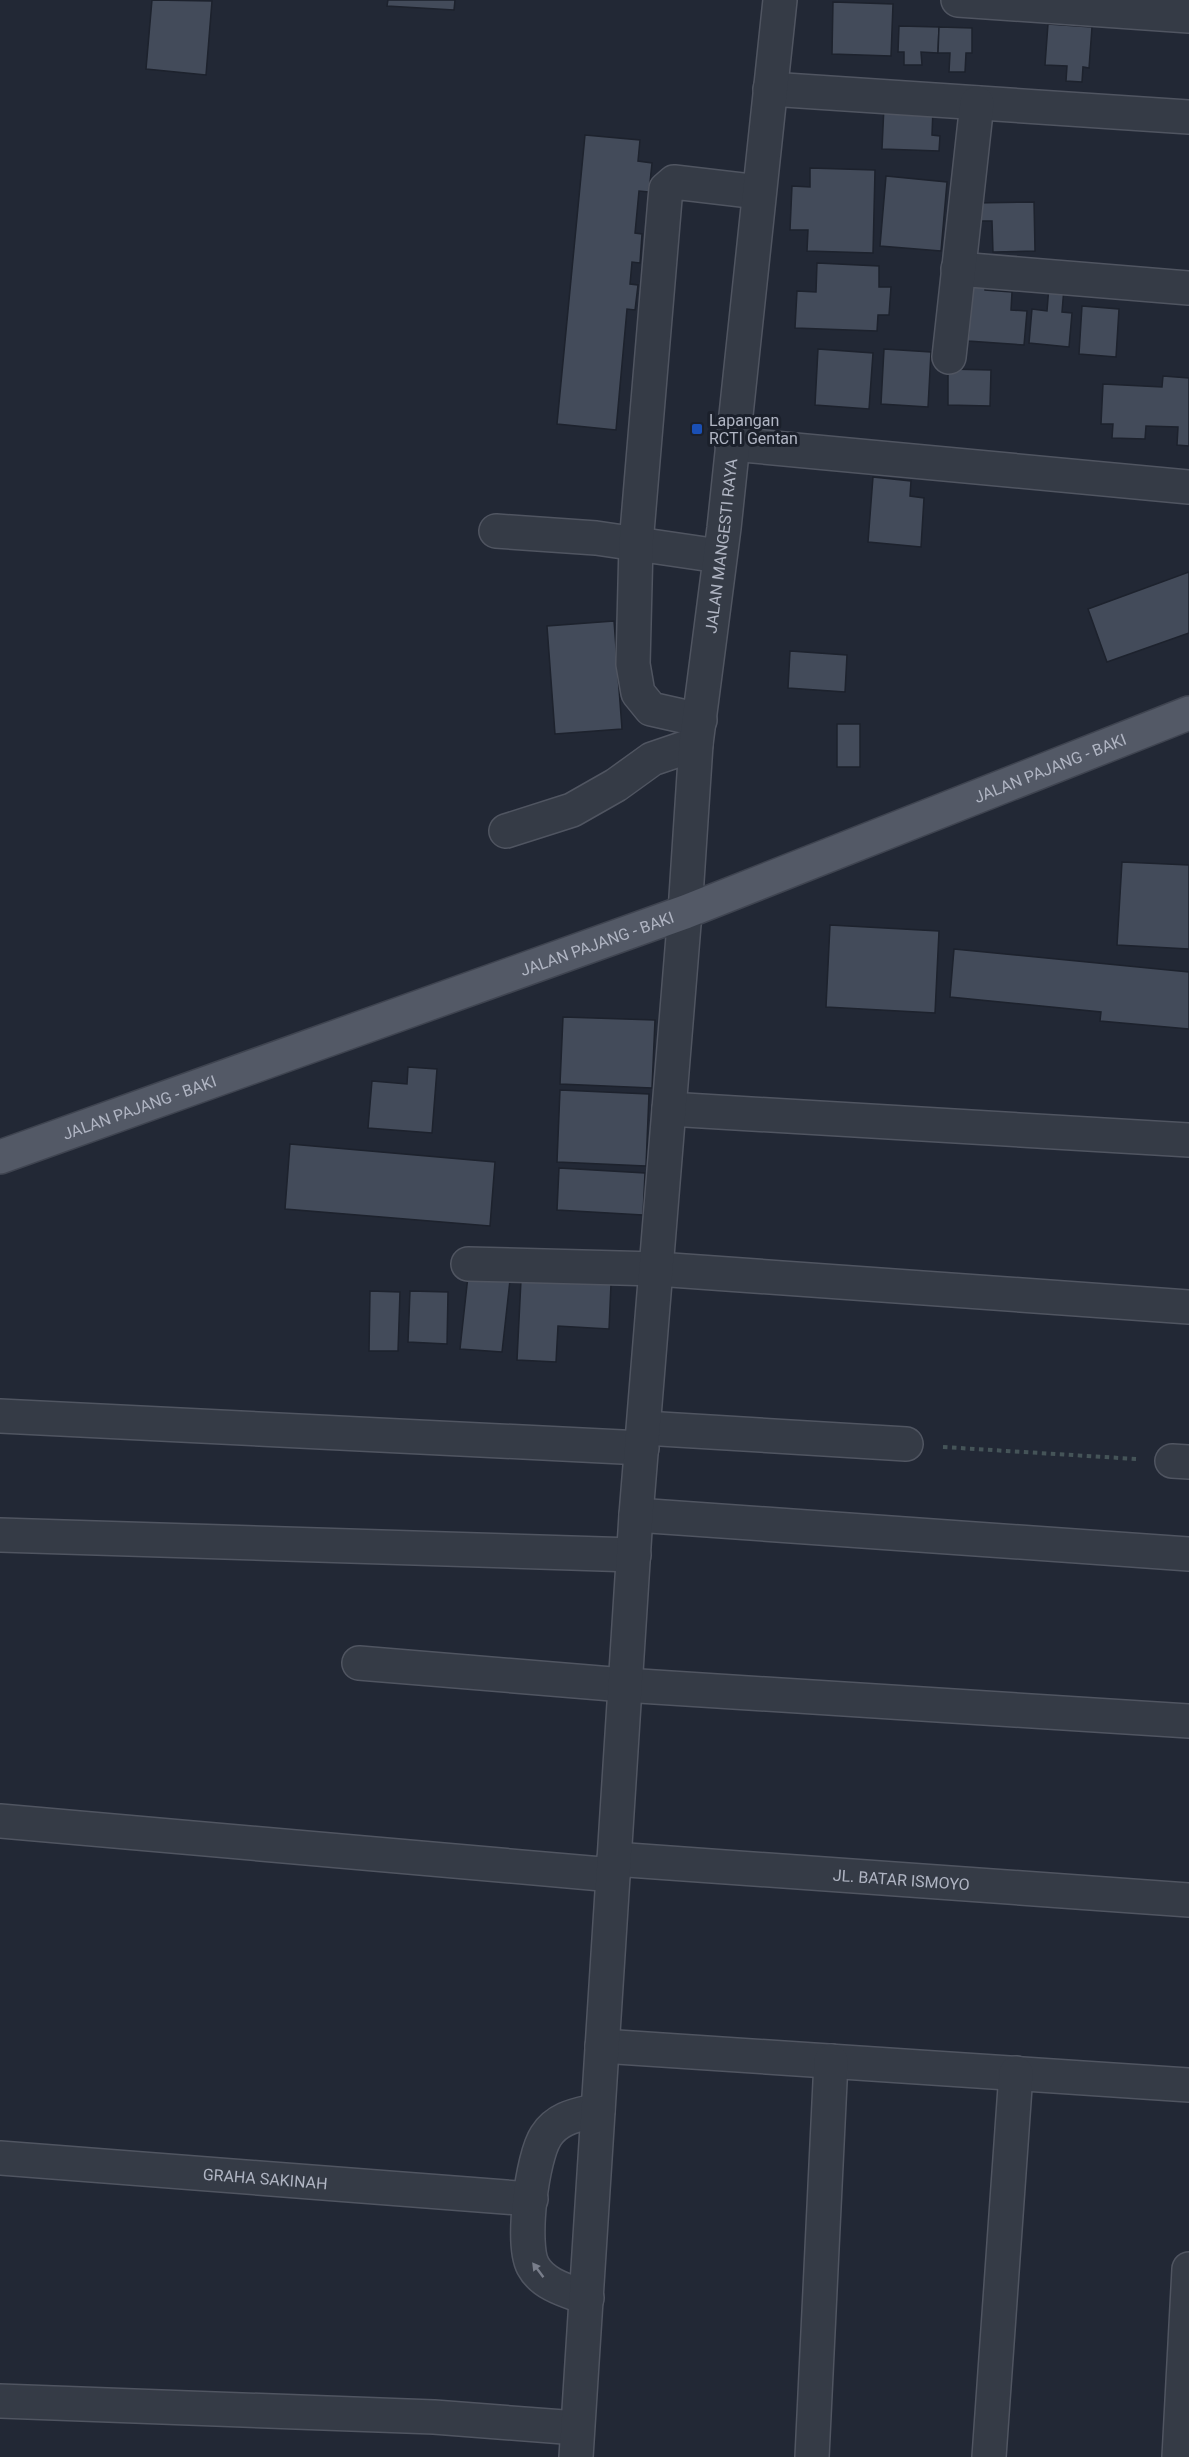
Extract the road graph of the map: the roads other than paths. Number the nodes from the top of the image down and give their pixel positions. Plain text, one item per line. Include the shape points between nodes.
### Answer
1 (780, 0) edge
2 (958, 0) edge
3 (1189, 16) edge
4 (770, 89) junction
5 (977, 103) junction
6 (1189, 117) edge
7 (759, 192) junction
8 (958, 269) junction
9 (1189, 288) edge
10 (949, 357) dead end
11 (732, 444) junction
12 (1189, 487) edge
13 (496, 531) dead end
14 (636, 544) junction
15 (719, 556) junction
16 (1189, 713) edge
17 (698, 732) junction
18 (506, 831) dead end
19 (685, 912) junction
20 (669, 1109) junction
21 (1189, 1140) edge
22 (0, 1157) edge
23 (468, 1264) dead end
24 (657, 1269) junction
25 (1189, 1307) edge
26 (0, 1416) edge
27 (643, 1438) junction
28 (906, 1444) road end
29 (636, 1515) junction
30 (0, 1535) edge
31 (1189, 1554) edge
32 (634, 1555) junction
33 (359, 1662) dead end
34 (624, 1685) junction
35 (1189, 1721) edge
36 (0, 1821) edge
37 (613, 1867) junction
38 (1189, 1900) edge
39 (602, 2046) junction
40 (831, 2061) junction
41 (1016, 2073) junction
42 (1189, 2085) edge
43 (598, 2110) junction
44 (0, 2158) edge
45 (531, 2199) junction
46 (1189, 2269) edge
47 (587, 2298) junction
48 (0, 2401) edge
49 (576, 2442) edge
50 (812, 2457) edge
51 (989, 2457) edge
52 (1179, 2457) edge

1 - 4 street, JALAN MANGESTI RAYA
2 - 3 street
4 - 5 street
4 - 7 street, JALAN MANGESTI RAYA
5 - 6 street
5 - 8 street
7 - 11 street, JALAN MANGESTI RAYA
7 - 14 street via 674,182 666,189
8 - 9 street
8 - 10 street
11 - 12 street
11 - 15 street, JALAN MANGESTI RAYA
13 - 14 street
14 - 15 street
14 - 17 street via 633,664 638,693 651,709
15 - 17 street, JALAN MANGESTI RAYA
16 - 19 main road, JALAN PAJANG - BAKI
17 - 18 street via 572,810
17 - 19 street, JALAN MANGESTI RAYA
19 - 20 street, JALAN MANGESTI RAYA
19 - 22 main road, JALAN PAJANG - BAKI
20 - 21 street
20 - 24 street, JALAN MANGESTI RAYA
23 - 24 street
24 - 25 street
24 - 27 street, JALAN MANGESTI RAYA
26 - 27 street
27 - 28 street
27 - 29 street, JALAN MANGESTI RAYA
29 - 31 street
29 - 32 street, JALAN MANGESTI RAYA
30 - 32 street
32 - 34 street, JALAN MANGESTI RAYA
33 - 34 street
34 - 35 street
34 - 37 street, JALAN MANGESTI RAYA
36 - 37 street, JL. BATAR ISMOYO
37 - 38 street, JL. BATAR ISMOYO
37 - 39 street, JALAN MANGESTI RAYA
39 - 40 street
39 - 43 street, JALAN MANGESTI RAYA
40 - 41 street
40 - 50 street
41 - 42 street
41 - 51 street
43 - 45 street via 564,2118 546,2135 533,2168
43 - 47 street, JALAN MANGESTI RAYA
44 - 45 street, GRAHA SAKINAH
47 -> 45 street via 548,2282 532,2266 527,2241
46 - 52 street
47 - 49 street, JALAN MANGESTI RAYA
48 - 49 street via 434,2417

